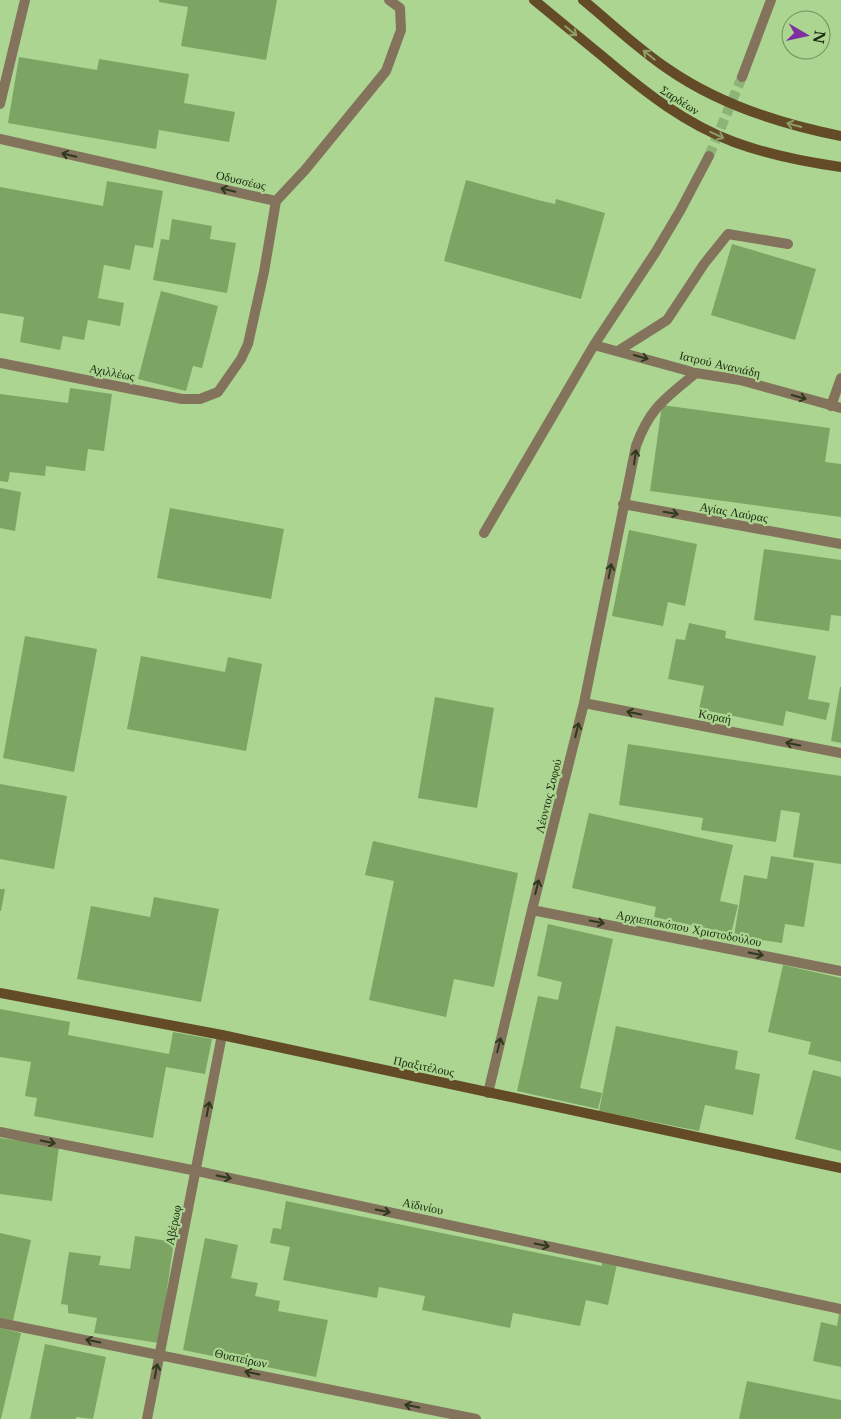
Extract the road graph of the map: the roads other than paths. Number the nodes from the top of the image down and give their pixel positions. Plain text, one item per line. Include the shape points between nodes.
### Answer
1 (25, 0) edge
2 (390, 0) edge
3 (534, 0) edge
4 (583, 0) edge
5 (771, 0) edge
6 (742, 77) tunnel mouth
7 (0, 104) edge
8 (841, 136) edge
9 (0, 140) edge
10 (708, 156) tunnel mouth
11 (841, 167) edge
12 (276, 201) junction
13 (788, 244) dead end
14 (594, 345) junction
15 (618, 351) junction
16 (0, 362) edge
17 (696, 373) junction
18 (841, 378) edge
19 (836, 407) edge
20 (623, 504) junction
21 (484, 533) dead end
22 (841, 544) edge
23 (584, 703) junction
24 (841, 753) edge
25 (532, 910) junction
26 (841, 971) edge
27 (0, 993) edge
28 (222, 1035) junction
29 (488, 1093) junction
30 (0, 1132) edge
31 (841, 1168) edge
32 (197, 1171) junction
33 (841, 1309) edge
34 (0, 1323) edge
35 (160, 1354) junction
36 (147, 1419) edge
37 (476, 1419) edge

1 - 7 street
2 - 12 street, Οδυσσέως via 400,8 401,30 386,71 306,170
3 -> 11 street, Σαρδέων via 638,86 684,118 747,146 787,158
8 -> 4 street, Σαρδέων via 756,114 687,82 653,59
5 - 6 street
12 -> 9 street, Οδυσσέως
10 - 14 street via 655,253
12 - 16 street, Αχιλλέως via 248,344 218,392 200,399 182,399
13 - 15 street via 728,234 667,320
14 - 15 street, Ιατρού Ανανιάδη
14 - 21 street
15 -> 17 street, Ιατρού Ανανιάδη
17 -> 19 street, Ιατρού Ανανιάδη via 740,380
20 -> 17 street, Λέοντος Σοφού via 642,429 663,400
18 - 19 street
20 -> 22 street, Αγίας Λαύρας
23 -> 20 street, Λέοντος Σοφού
24 -> 23 street, Κοραή
25 -> 23 street, Λέοντος Σοφού
25 -> 26 street, Αρχιεπισκόπου Χριστοδούλου
29 -> 25 street, Λέοντος Σοφού
27 - 28 street, Πραξιτέλους
28 - 29 street, Πραξιτέλους
32 -> 28 street, Αβέρωφ
29 - 31 street, Πραξιτέλους
30 -> 32 street, Αϊδινίου
32 -> 33 street, Αϊδινίου
32 - 35 street, Αβέρωφ
35 -> 34 street, Θυατείρων
36 -> 35 street, Αβέρωφ
37 -> 35 street, Θυατείρων

